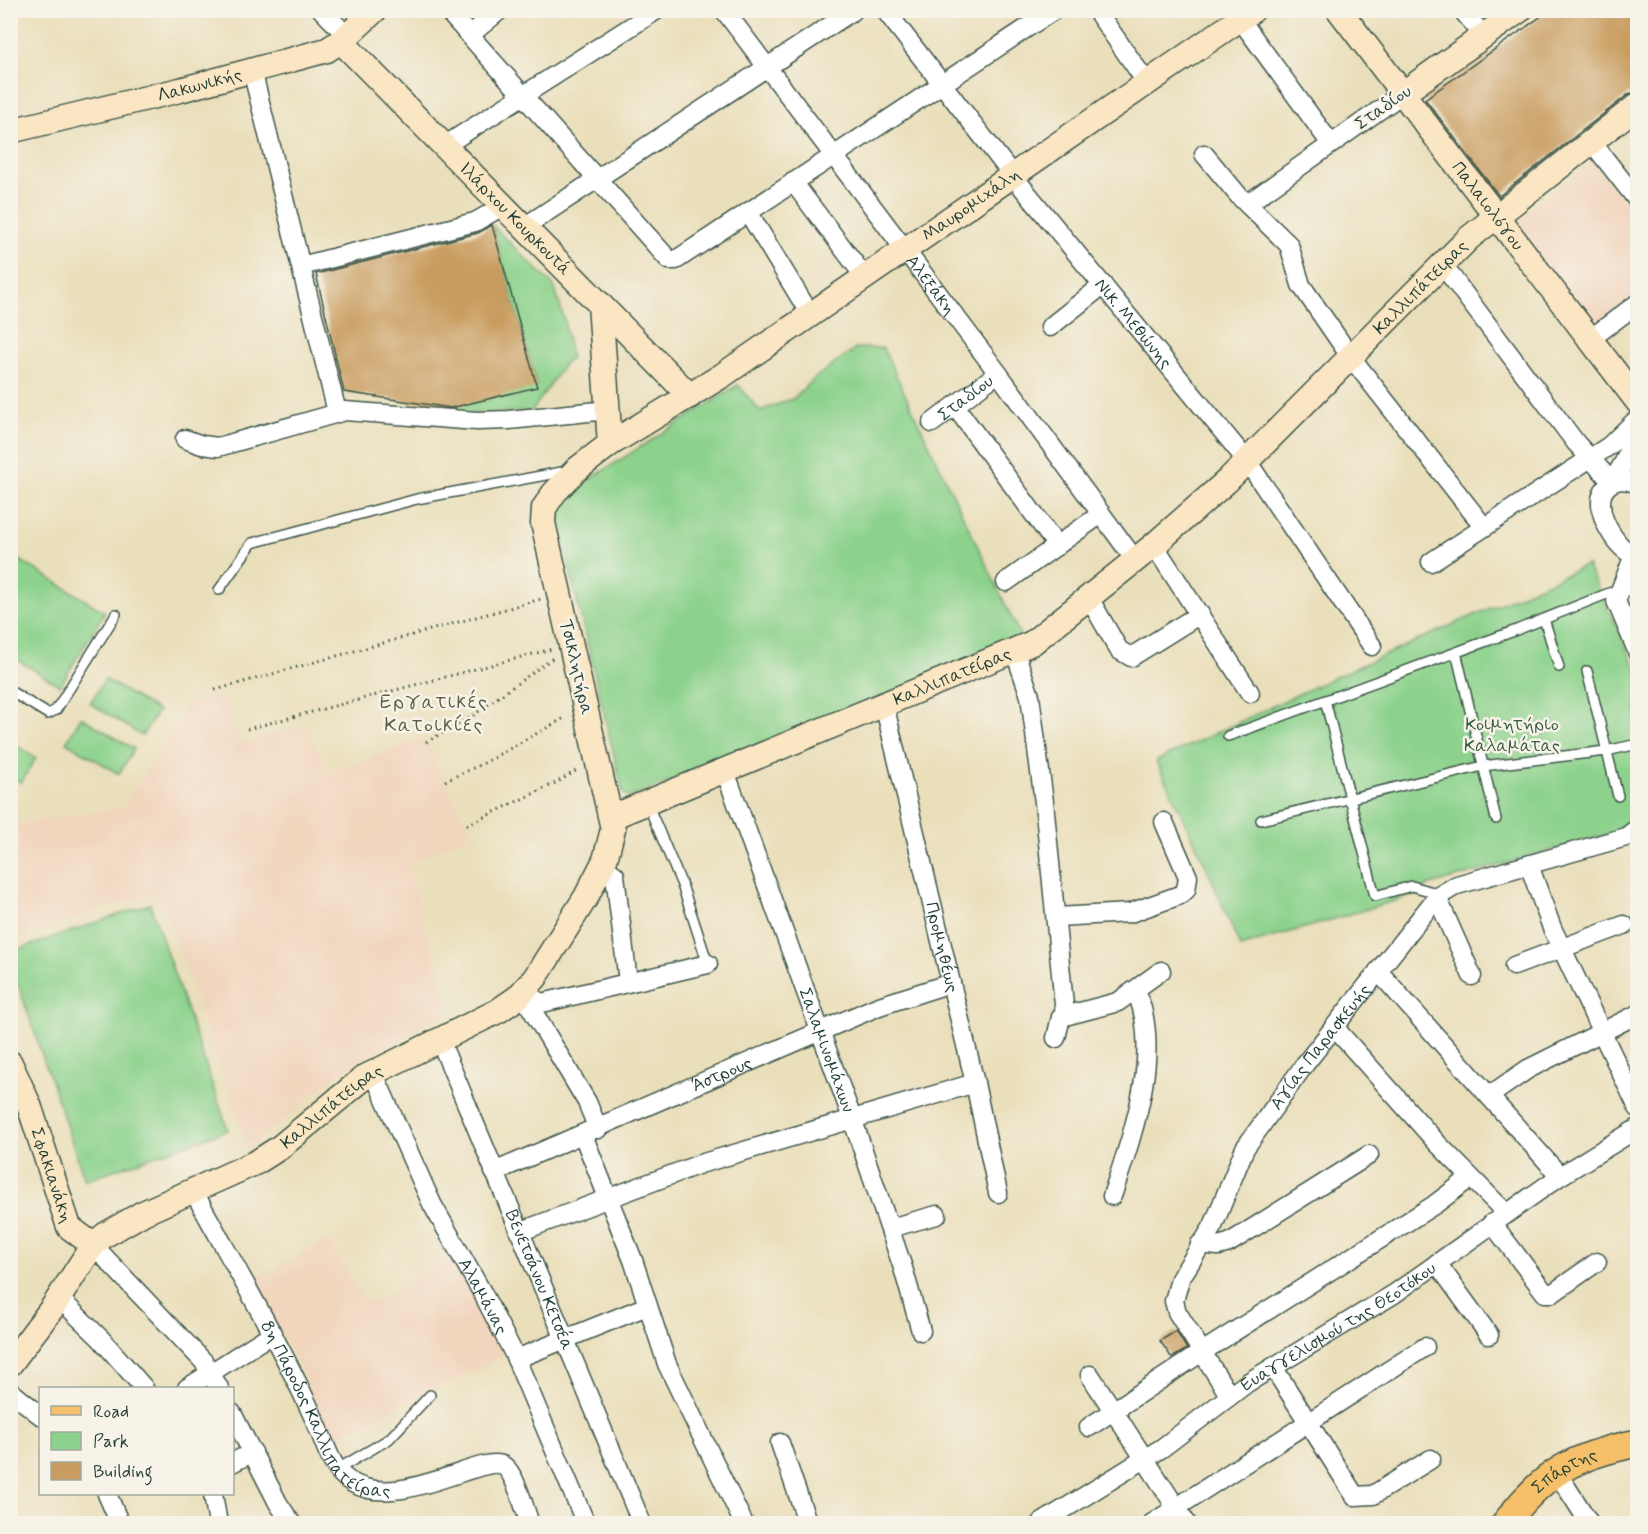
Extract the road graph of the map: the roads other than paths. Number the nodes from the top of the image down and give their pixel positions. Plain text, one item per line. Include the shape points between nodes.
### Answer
1 (322, 10) edge
2 (375, 10) edge
3 (447, 10) edge
4 (500, 10) edge
5 (657, 10) edge
6 (724, 10) edge
7 (854, 10) edge
8 (885, 10) edge
9 (1054, 10) edge
10 (1096, 10) edge
11 (1339, 10) edge
12 (1462, 10) edge
13 (1520, 10) edge
14 (1246, 15) edge
15 (470, 35) junction
16 (1484, 36) junction
17 (344, 39) junction
18 (766, 67) junction
19 (252, 70) junction
20 (1147, 83) junction
21 (940, 85) junction
22 (1402, 94) junction
23 (523, 96) junction
24 (1638, 105) edge
25 (10, 131) edge
26 (1591, 141) junction
27 (1331, 144) junction
28 (444, 146) junction
29 (1204, 154) dead end
30 (834, 155) junction
31 (1013, 176) junction
32 (596, 179) junction
33 (793, 182) junction
34 (1638, 201) edge
35 (1247, 204) junction
36 (503, 206) junction
37 (748, 212) junction
38 (1494, 217) junction
39 (524, 227) junction
40 (904, 248) junction
41 (1442, 264) junction
42 (301, 266) junction
43 (864, 276) junction
44 (1103, 285) junction
45 (1638, 303) edge
46 (600, 304) junction
47 (810, 314) junction
48 (1050, 327) dead end
49 (1588, 340) junction
50 (1350, 356) junction
51 (998, 373) junction
52 (690, 396) junction
53 (1638, 402) edge
54 (955, 405) junction
55 (608, 410) junction
56 (337, 412) junction
57 (1638, 421) edge
58 (932, 423) dead end
59 (185, 439) dead end
60 (610, 444) junction
61 (1592, 458) junction
62 (1247, 461) junction
63 (576, 470) junction
64 (1612, 482) junction
65 (1638, 485) edge
66 (1101, 514) junction
67 (543, 516) joint
68 (1484, 527) junction
69 (1154, 545) junction
70 (1057, 546) junction
71 (1636, 555) edge
72 (1135, 560) junction
73 (1431, 562) dead end
74 (1006, 582) dead end
75 (1619, 589) junction
76 (219, 590) dead end
77 (1089, 598) junction
78 (116, 614) dead end
79 (1200, 614) junction
80 (1544, 619) junction
81 (1372, 646) dead end
82 (1015, 652) junction
83 (1456, 652) junction
84 (1638, 654) edge
85 (1559, 667) dead end
86 (1587, 671) dead end
87 (10, 691) edge
88 (1250, 693) dead end
89 (1325, 700) junction
90 (884, 704) junction
91 (1228, 736) dead end
92 (1638, 744) edge
93 (1606, 751) junction
94 (1483, 766) junction
95 (725, 771) junction
96 (1618, 796) dead end
97 (1349, 798) junction
98 (648, 803) junction
99 (612, 817) junction
100 (1496, 819) dead end
101 (1262, 820) dead end
102 (1164, 822) dead end
103 (1635, 836) edge
104 (1528, 865) junction
105 (602, 866) junction
106 (1438, 895) junction
107 (1056, 917) junction
108 (1624, 925) dead end
109 (1562, 948) junction
110 (708, 964) joint
111 (1514, 966) dead end
112 (1161, 971) dead end
113 (1378, 971) junction
114 (1472, 976) dead end
115 (628, 982) junction
116 (951, 983) junction
117 (1136, 991) junction
118 (522, 993) junction
119 (1638, 1014) edge
120 (1065, 1015) junction
121 (1334, 1026) junction
122 (821, 1032) junction
123 (1600, 1032) junction
124 (439, 1038) junction
125 (1056, 1038) dead end
126 (10, 1063) edge
127 (373, 1072) junction
128 (975, 1083) junction
129 (1489, 1096) junction
130 (1638, 1108) edge
131 (852, 1118) junction
132 (1638, 1128) edge
133 (591, 1132) junction
134 (1369, 1155) dead end
135 (494, 1173) junction
136 (1560, 1176) junction
137 (1470, 1178) junction
138 (194, 1192) junction
139 (998, 1193) dead end
140 (1112, 1196) dead end
141 (609, 1198) junction
142 (937, 1215) dead end
143 (1499, 1218) junction
144 (890, 1228) junction
145 (519, 1232) junction
146 (1200, 1244) junction
147 (93, 1245) junction
148 (1597, 1262) dead end
149 (1437, 1263) junction
150 (59, 1298) junction
151 (647, 1306) junction
152 (921, 1331) dead end
153 (273, 1333) junction
154 (1489, 1335) dead end
155 (564, 1340) junction
156 (1425, 1347) dead end
157 (1202, 1352) junction
158 (516, 1359) junction
159 (10, 1364) edge
160 (1273, 1367) junction
161 (1090, 1375) dead end
162 (215, 1381) edge
163 (142, 1387) edge
164 (194, 1387) edge
165 (10, 1390) edge
166 (430, 1395) dead end
167 (1229, 1395) junction
168 (1114, 1411) junction
169 (39, 1414) edge
170 (234, 1417) edge
171 (1308, 1424) junction
172 (1089, 1427) dead end
173 (780, 1443) dead end
174 (1638, 1443) edge
175 (253, 1452) junction
176 (1431, 1458) dead end
177 (1145, 1459) junction
178 (234, 1462) edge
179 (338, 1469) junction
180 (1556, 1471) junction
181 (107, 1495) edge
182 (213, 1495) edge
183 (1176, 1507) junction
184 (120, 1524) edge
185 (218, 1524) edge
186 (292, 1524) edge
187 (530, 1524) edge
188 (586, 1524) edge
189 (642, 1524) edge
190 (744, 1524) edge
191 (808, 1524) edge
192 (1040, 1524) edge
193 (1151, 1524) edge
194 (1187, 1524) edge
195 (1505, 1524) edge
196 (1590, 1524) edge

1 - 17 street
2 - 17 street, Λακωνικής
3 - 15 street
4 - 15 street
5 - 23 street
6 - 18 street, Αλεξάκη
7 - 18 street
8 - 21 street, Νικ. Μεθώνης
9 - 21 street
10 - 20 street
11 - 22 street, Παλαιολόγου
12 - 16 street
13 - 16 street, Σταδίου
14 - 20 street, Μαυρομιχάλη
14 - 27 street
15 - 23 street
16 - 22 street, Σταδίου
17 - 19 street, Λακωνικής via 327,50
17 - 28 street, Ιλάρχου Κουρκουτά
18 - 30 street, Αλεξάκη
18 - 32 street
19 - 25 street, Λακωνικής
19 - 42 street
20 - 31 street, Μαυρομιχάλη
21 - 30 street
21 - 31 street, Νικ. Μεθώνης
22 - 27 street, Σταδίου
22 - 38 street, Παλαιολόγου
23 - 28 street
23 - 32 street
24 - 26 street, Καλλιπάτειρας
26 - 34 street
26 - 38 street, Καλλιπάτειρας
27 - 35 street, Σταδίου
28 - 36 street, Ιλάρχου Κουρκουτά
29 - 35 street
30 - 33 street
30 - 40 street, Αλεξάκη
31 - 40 street, Μαυρομιχάλη
31 - 44 street, Νικ. Μεθώνης
32 - 37 street via 666,258 676,260
32 - 39 street
33 - 37 street
33 - 43 street
35 - 50 street via 1289,245 1301,285
36 - 39 street, Ιλάρχου Κουρκουτά
36 - 42 street via 475,222
37 - 47 street
38 - 41 street, Καλλιπάτειρας
38 - 49 street, Παλαιολόγου
39 - 46 street, Ιλάρχου Κουρκουτά
40 - 43 street, Μαυρομιχάλη
40 - 51 street, Αλεξάκη
41 - 50 street, Καλλιπάτειρας
41 - 61 street via 1576,443
42 - 56 street
43 - 47 street, Μαυρομιχάλη
44 - 48 street
44 - 62 street, Νικ. Μεθώνης
45 - 49 street
46 - 52 street, Ιλάρχου Κουρκουτά
46 - 55 street
47 - 52 street, Μαυρομιχάλη
49 - 53 street, Παλαιολόγου
50 - 62 street, Καλλιπάτειρας
50 - 68 street
51 - 54 street, Σταδίου
51 - 66 street, Αλεξάκη
52 - 60 street, Μαυρομιχάλη
54 - 58 street, Σταδίου
54 - 70 street
55 - 56 street via 477,421
55 - 60 street
56 - 59 street via 218,447
57 - 61 street
57 - 64 street via 1624,462
60 - 63 street, Μαυρομιχάλη
61 - 64 street
61 - 68 street
62 - 69 street, Καλλιπατείρας
62 - 81 street, Νικ. Μεθώνης
63 - 67 street, Μαυρομιχάλη via 548,501
63 - 76 lane via 417,499 252,543
64 - 65 street via 1627,480
64 - 71 street via 1602,495 1602,514 1621,548
66 - 70 street
66 - 72 street, Αλεξάκη
67 - 99 street, Τσικλητήρα
68 - 73 street
69 - 72 street, Καλλιπατείρας
69 - 79 street
70 - 74 street
71 - 75 street
72 - 77 street, Καλλιπατείρας
75 - 80 lane
75 - 84 street via 1618,608
77 - 79 street via 1119,650 1131,657
77 - 82 street, Καλλιπατείρας
78 - 87 lane via 56,710 48,714
79 - 88 street
80 - 83 lane
80 - 85 lane
82 - 90 street, Καλλιπατείρας
82 - 107 street via 1029,696
83 - 89 lane
83 - 94 lane
86 - 93 lane
89 - 91 lane
89 - 97 lane
90 - 95 street, Καλλιπατείρας
90 - 116 street, Προμηθέως
92 - 93 lane
93 - 94 lane
93 - 96 lane
94 - 97 lane
94 - 100 lane
95 - 98 street, Καλλιπατείρας
95 - 122 street, Σαλαμινομάχων
97 - 101 lane
97 - 106 lane via 1375,896 1412,886
98 - 99 street, Καλλιπατείρας
98 - 110 lane via 682,885
99 - 105 street, Καλλιπάτειρας via 612,837
102 - 107 street via 1188,877 1186,890 1130,913
103 - 104 street, Αγίας Παρασκευής
104 - 106 street, Αγίας Παρασκευής via 1457,885
104 - 109 street
105 - 115 street via 615,875
105 - 118 street, Καλλιπάτειρας via 550,955
106 - 113 street, Αγίας Παρασκευής
106 - 114 street
107 - 120 street
108 - 109 street
109 - 111 street
109 - 123 street
110 - 115 street
112 - 117 street
113 - 121 street, Αγίας Παρασκευής
113 - 129 street
115 - 118 street via 542,1003
116 - 122 street, Άστρους via 906,995
116 - 128 street, Προμηθέως
117 - 120 street via 1107,1006
117 - 140 street via 1144,1012 1146,1055 1136,1116
118 - 124 street, Καλλιπάτειρας via 498,1011
118 - 133 street via 587,1102
119 - 123 street
120 - 125 street via 1058,1020
121 - 137 street
121 - 146 street, Αγίας Παρασκευής via 1245,1148 1222,1208
122 - 131 street, Σαλαμινομάχων
122 - 133 street, Άστρους
123 - 129 street via 1528,1070
123 - 130 street
124 - 127 street, Καλλιπάτειρας
124 - 135 street, Βενετσάνου Κετσέα
126 - 147 street, Σφακιανάκη via 29,1105 69,1227
127 - 138 street, Καλλιπάτειρας via 270,1155
127 - 158 street, Αλαμάνας via 432,1204
128 - 131 street
128 - 139 street, Προμηθέως
129 - 136 street
131 - 141 street via 711,1161
131 - 144 street, Σαλαμινομάχων
132 - 136 street, Ευαγγελισμού της Θεοτόκου
133 - 135 street, Άστρους
133 - 141 street
134 - 146 street via 1229,1243
135 - 145 street, Βενετσάνου Κετσέα
136 - 143 street, Ευαγγελισμού της Θεοτόκου
137 - 143 street
137 - 157 street
138 - 147 street, Καλλιπάτειρας via 123,1223
138 - 153 street, 8η Πάροδος Καλλιπατείρας
141 - 145 street
141 - 151 street
142 - 144 street
143 - 148 street via 1545,1293 1553,1293
143 - 149 street, Ευαγγελισμού της Θεοτόκου
144 - 152 street, Σαλαμινομάχων
145 - 155 street, Βενετσάνου Κετσέα
146 - 157 street, Αγίας Παρασκευής via 1185,1268 1174,1301
147 - 150 street, Καλλιπάτειρας
147 - 162 street via 204,1362
149 - 154 street
149 - 160 street, Ευαγγελισμού της Θεοτόκου via 1360,1316
150 - 159 street, Καλλιπάτειρας
150 - 163 street
151 - 155 street
151 - 190 street via 676,1383
153 - 162 street
153 - 179 street, 8η Πάροδος Καλλιπατείρας
155 - 158 street
155 - 189 street, Βενετσάνου Κετσέα
156 - 171 street
157 - 167 street, Αγίας Παρασκευής
157 - 168 street
158 - 188 street, Αλαμάνας
160 - 167 street, Ευαγγελισμού της Θεοτόκου
160 - 171 street
161 - 168 street
162 - 164 street
165 - 169 street
166 - 179 lane via 389,1439
167 - 177 street, Ευαγγελισμού της Θεοτόκου
168 - 172 street
168 - 177 street
170 - 175 street
171 - 176 street via 1356,1496 1373,1496
171 - 183 street
173 - 191 street
174 - 180 main road, Σπάρτης via 1589,1455
175 - 178 street
175 - 186 street
177 - 183 street
177 - 192 street, Ευαγγελισμού της Θεοτόκου
179 - 187 street, 8η Πάροδος Καλλιπατείρας via 358,1486 392,1491 499,1464 509,1472
180 - 195 main road, Σπάρτης via 1527,1496
180 - 196 street
181 - 184 street
182 - 185 street
183 - 193 street
183 - 194 street

